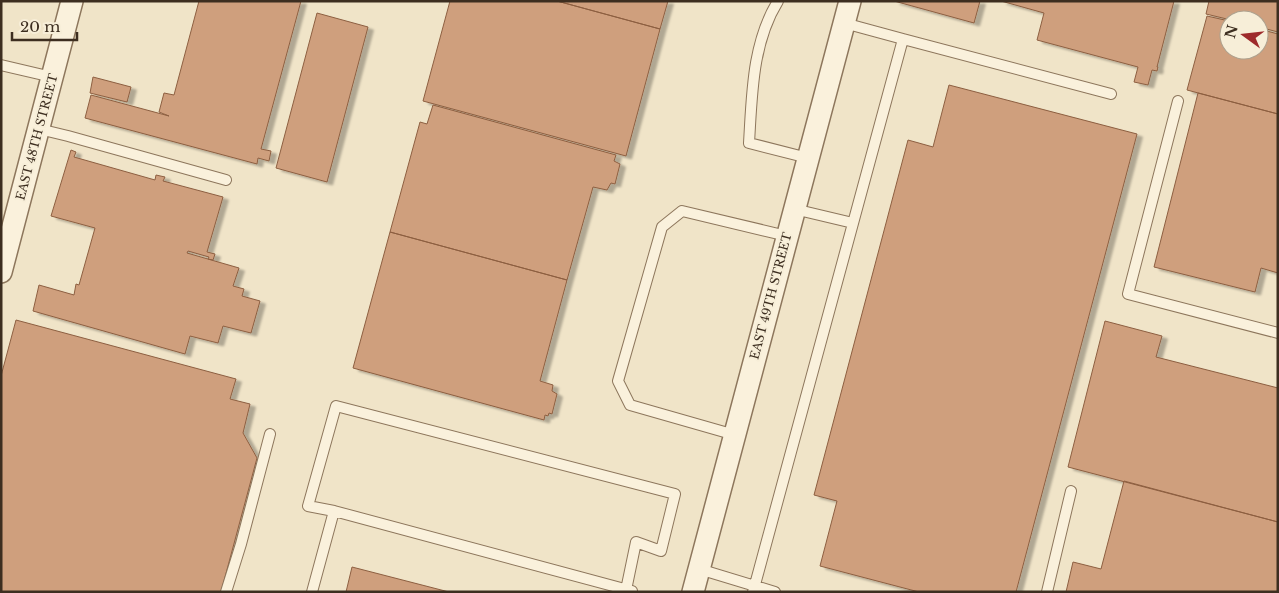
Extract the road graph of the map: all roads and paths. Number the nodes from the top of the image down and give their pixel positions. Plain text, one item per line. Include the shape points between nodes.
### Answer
1 (72, 1) edge
2 (778, 1) edge
3 (850, 1) edge
4 (844, 23) junction
5 (903, 39) junction
6 (1, 65) edge
7 (52, 77) junction
8 (1111, 94) dead end
9 (1178, 101) dead end
10 (38, 129) junction
11 (808, 158) junction
12 (226, 180) dead end
13 (794, 209) junction
14 (853, 223) junction
15 (787, 236) junction
16 (1, 272) edge
17 (1278, 333) edge
18 (270, 434) dead end
19 (735, 435) junction
20 (1071, 491) dead end
21 (334, 511) junction
22 (699, 569) junction
23 (754, 589) edge
24 (629, 591) edge
25 (226, 592) edge
26 (312, 592) edge
27 (693, 592) edge
28 (775, 592) edge
29 (1048, 592) edge

1 - 7 street, EAST 48TH STREET
2 - 11 lane via 768,17 754,70 749,143
3 - 4 street, EAST 49TH STREET
4 - 5 lane
4 - 11 street, EAST 49TH STREET
5 - 8 lane
5 - 14 lane
6 - 7 lane
7 - 10 street, EAST 48TH STREET
9 - 17 lane via 1128,294
10 - 12 lane
10 - 16 street, EAST 48TH STREET
11 - 13 street, EAST 49TH STREET
13 - 14 lane
13 - 15 street, EAST 49TH STREET
14 - 23 lane
15 - 19 street, EAST 49TH STREET
15 - 19 lane via 682,211 662,227 618,381 630,405
18 - 25 lane
19 - 22 street, EAST 49TH STREET
20 - 29 lane
21 - 24 lane
21 - 24 lane via 308,506 336,406 675,494 662,551 636,542
21 - 26 lane
22 - 23 lane
22 - 27 street, EAST 49TH STREET
23 - 28 lane

